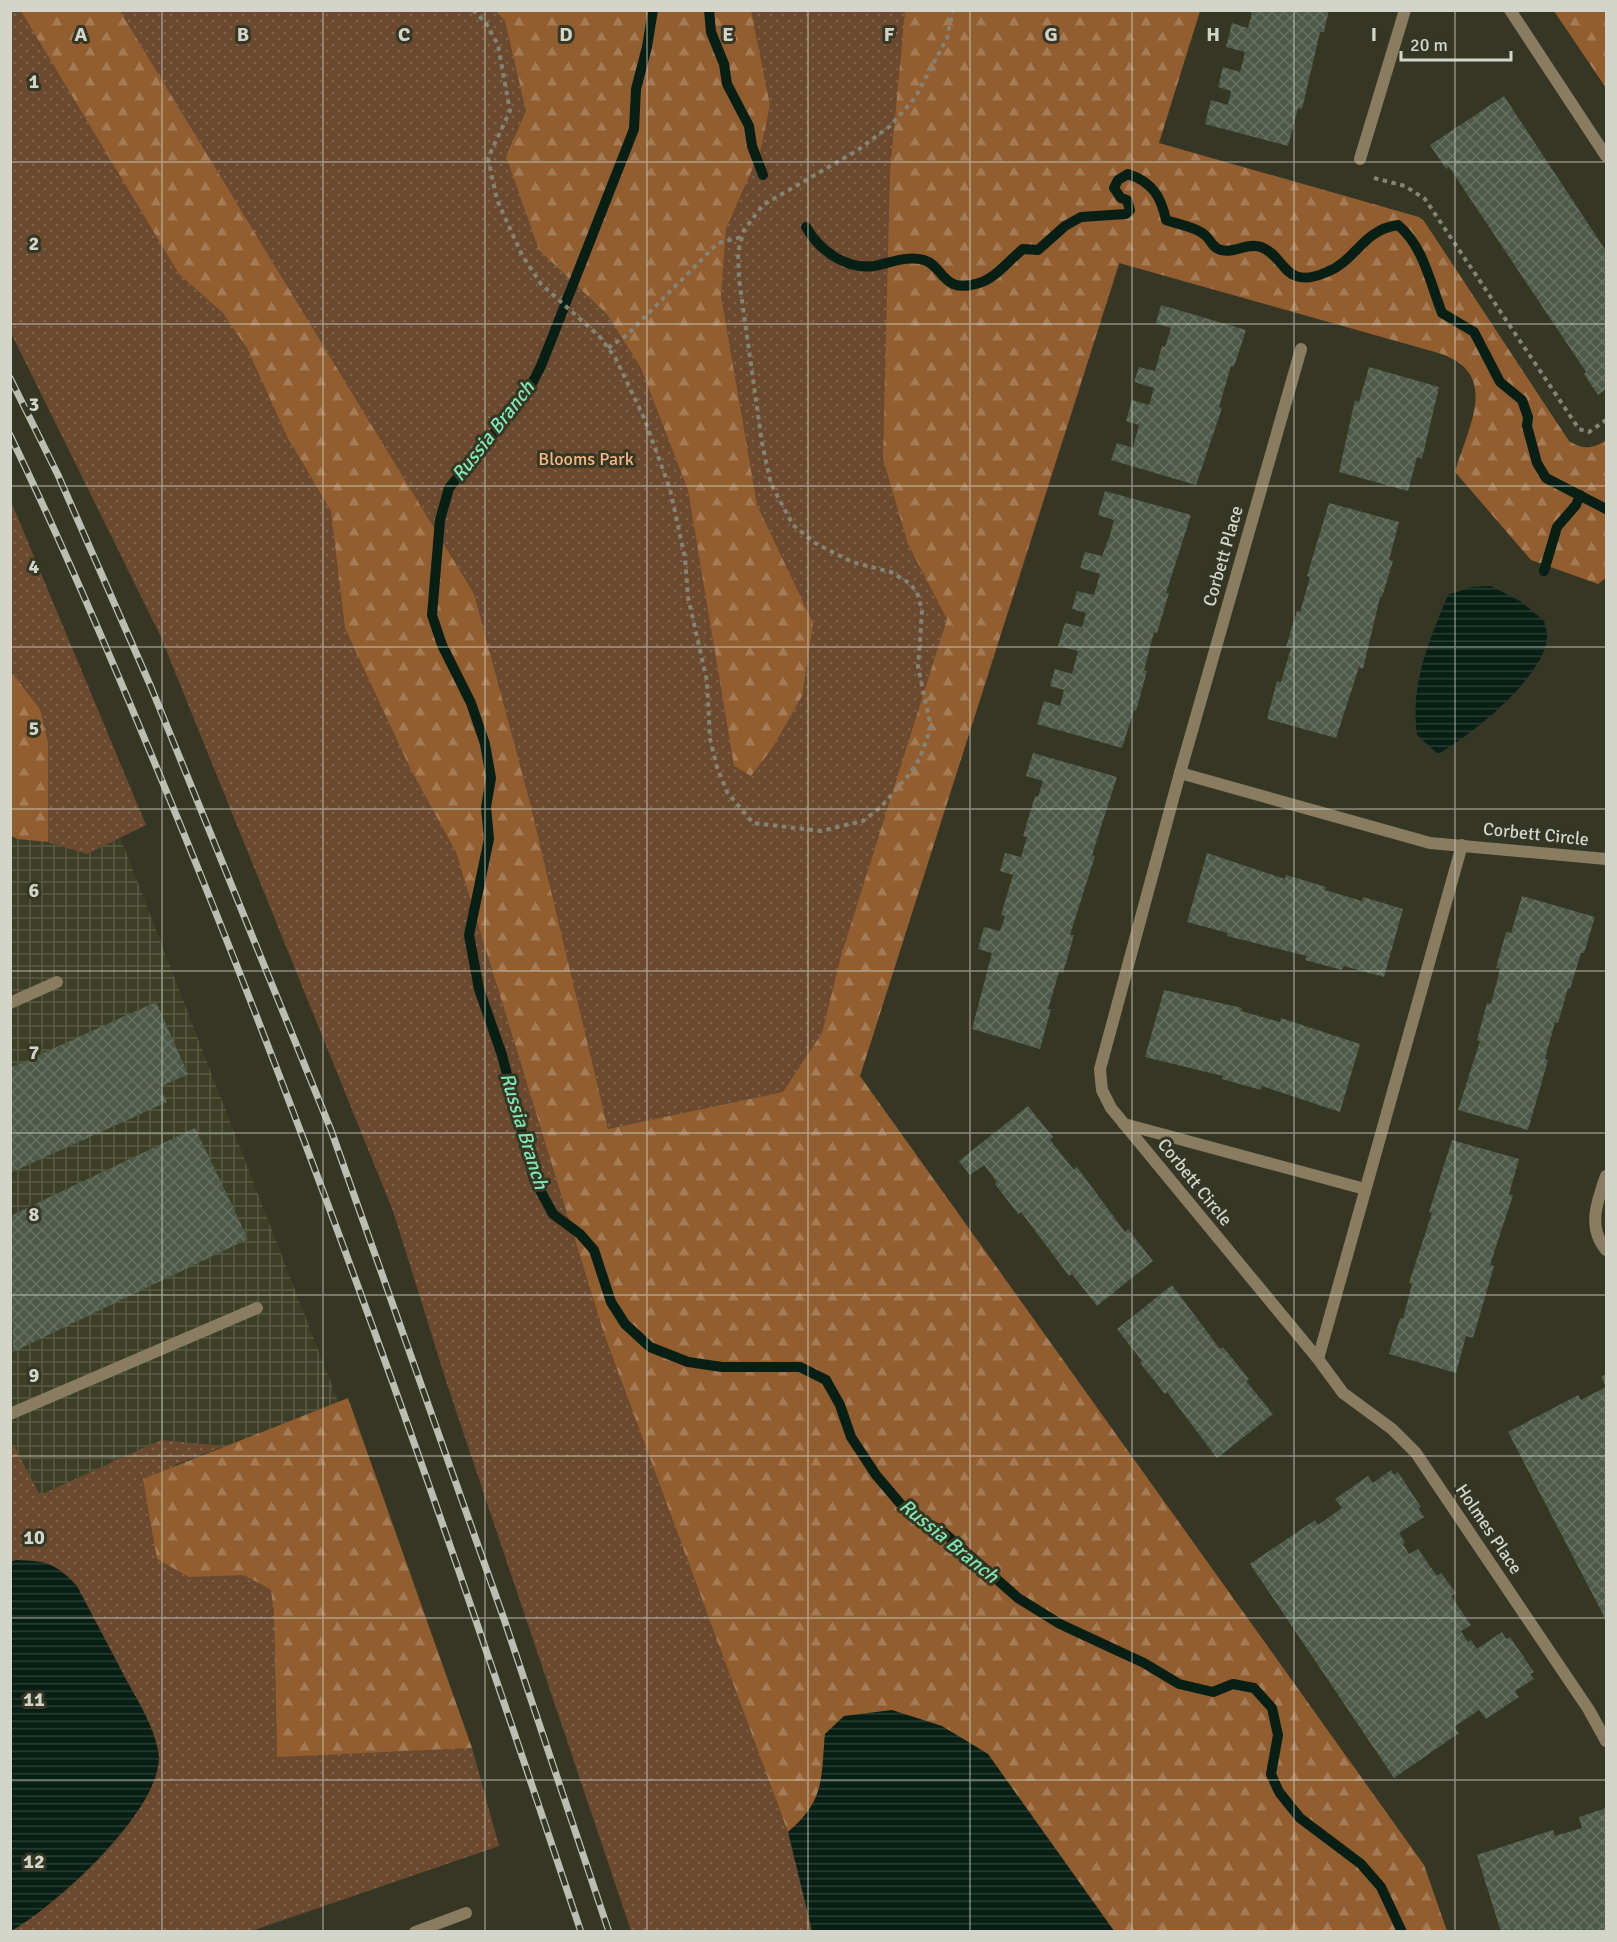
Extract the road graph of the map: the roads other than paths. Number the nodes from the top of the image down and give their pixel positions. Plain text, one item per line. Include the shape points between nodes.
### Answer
1 (1405, 10) edge
2 (1510, 10) edge
3 (1606, 156) edge
4 (1360, 159) road end
5 (1301, 349) dead end
6 (1180, 773) junction
7 (1462, 845) junction
8 (1606, 860) edge
9 (57, 982) dead end
10 (10, 1004) edge
11 (1124, 1124) junction
12 (1606, 1176) edge
13 (1365, 1189) junction
14 (1606, 1250) edge
15 (257, 1308) dead end
16 (1318, 1359) junction
17 (10, 1414) edge
18 (1606, 1741) edge
19 (466, 1913) dead end
20 (415, 1932) edge

1 - 4 street
2 - 3 street
5 - 6 street, Corbett Place
6 - 7 street, Corbett Circle via 1388,833 1430,843
6 - 11 street, Corbett Circle via 1100,1069 1102,1090
7 - 8 street, Corbett Circle
7 - 13 street, Corbett Circle
9 - 10 street
11 - 13 street
11 - 16 street, Corbett Circle
12 - 14 street via 1594,1225
13 - 16 street, Corbett Circle
15 - 17 street
16 - 18 street, Holmes Place via 1343,1393 1392,1429 1416,1453
19 - 20 street

